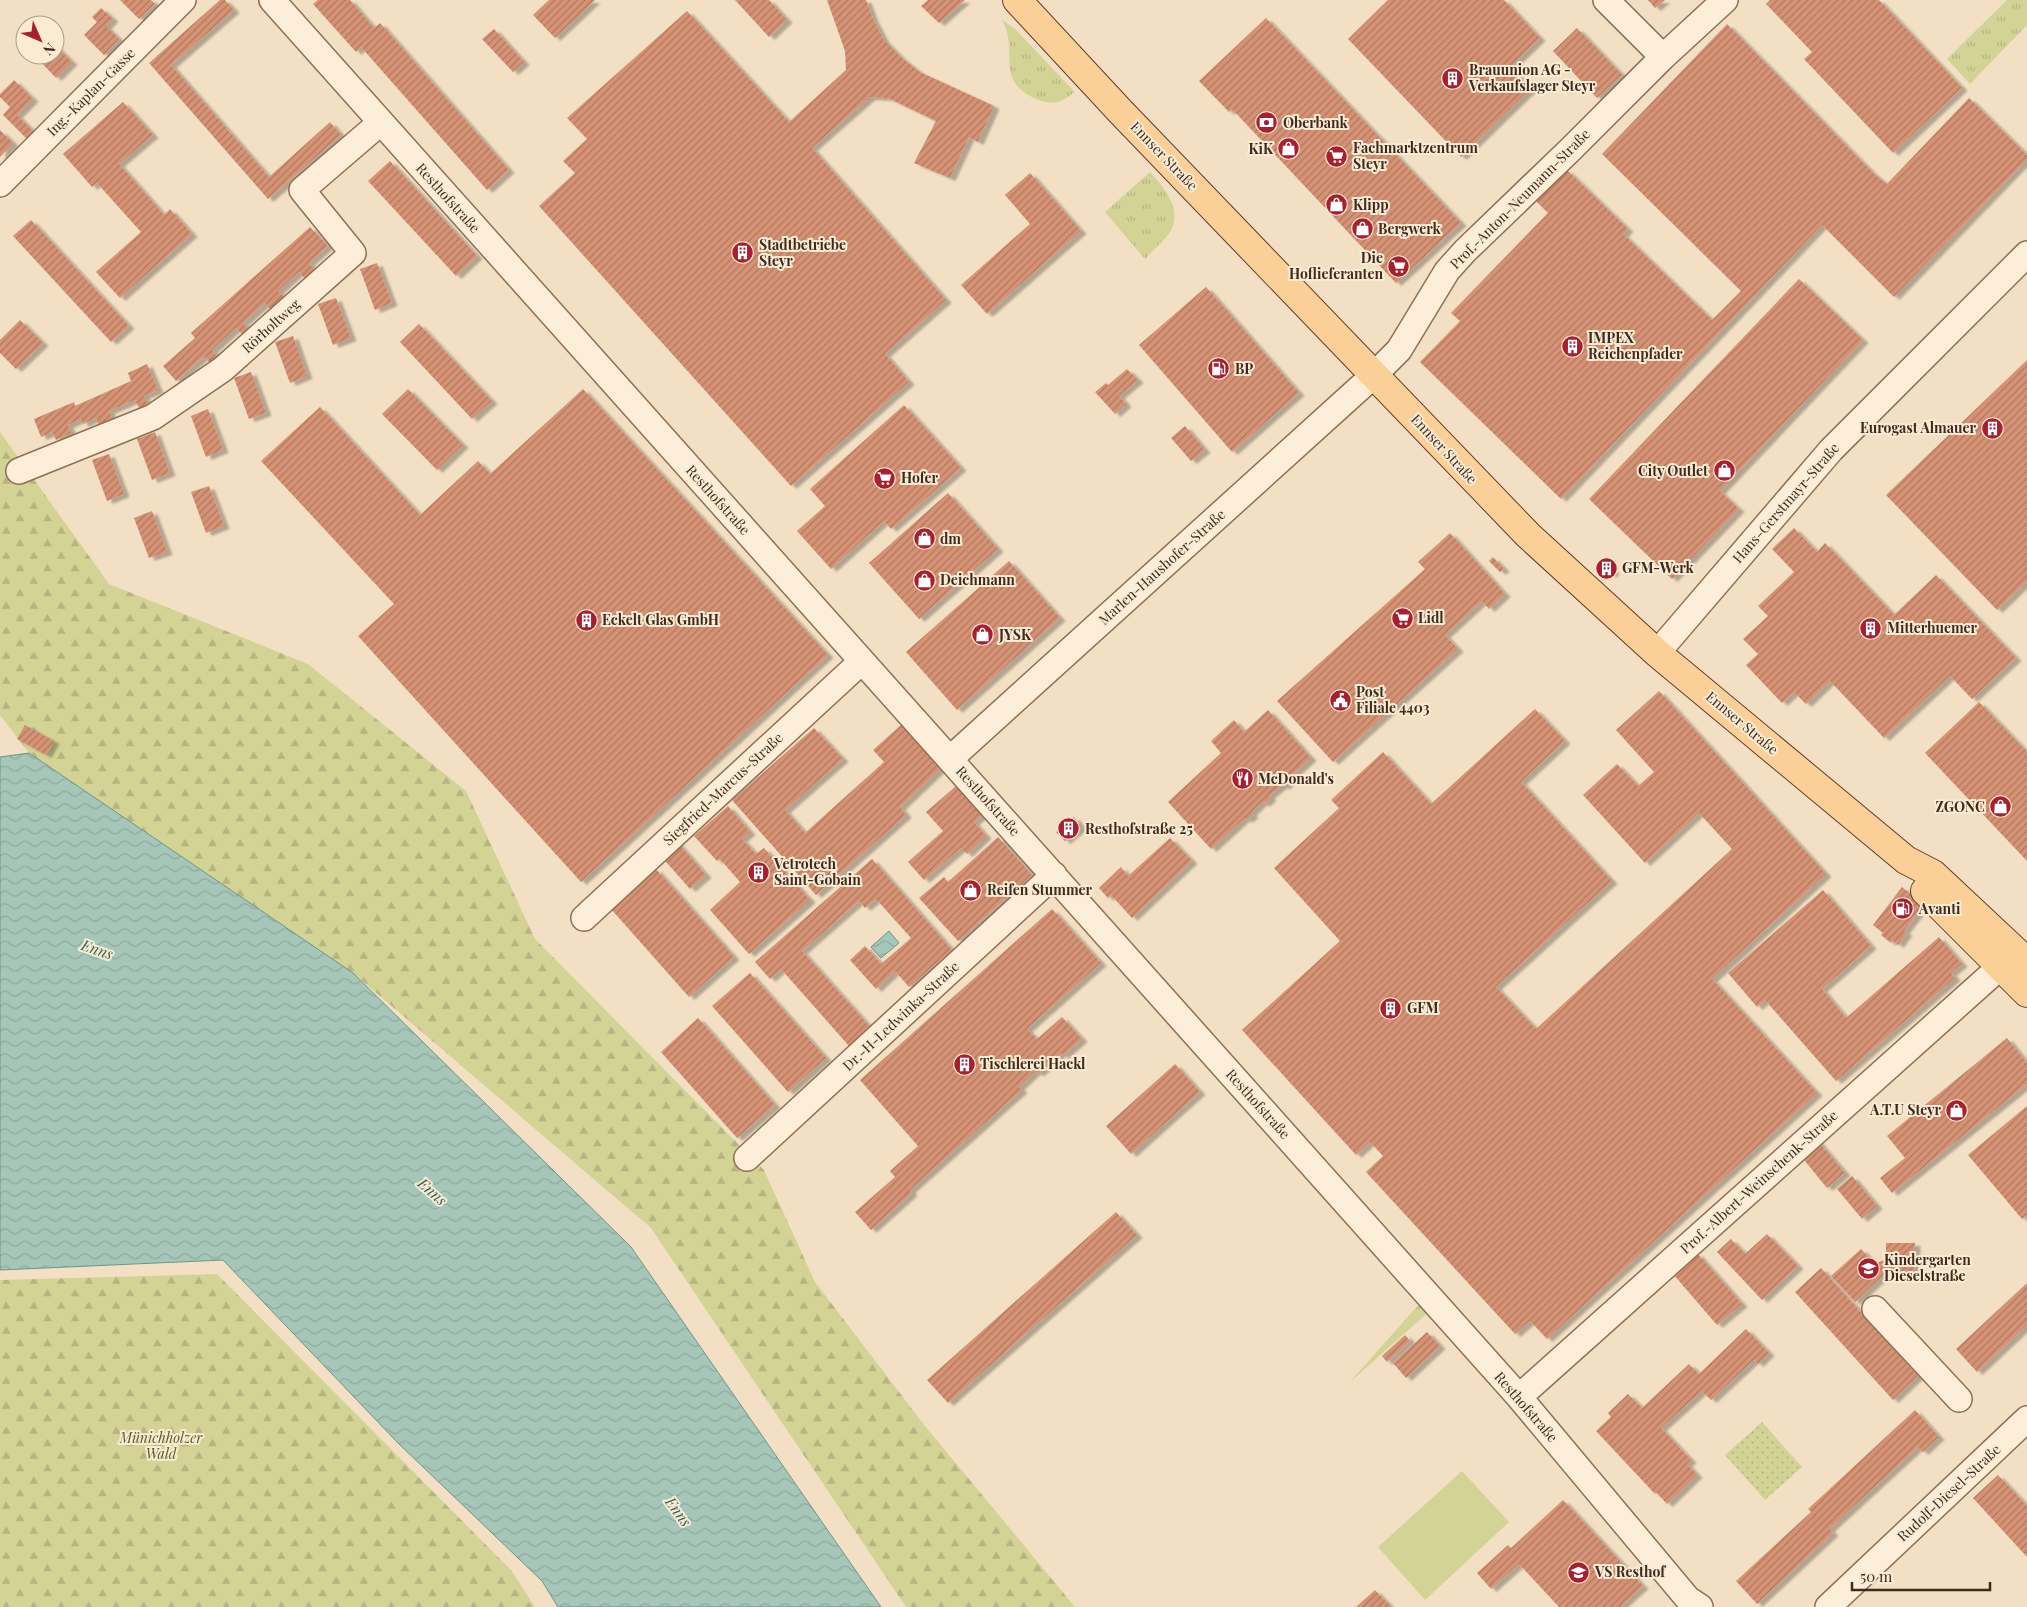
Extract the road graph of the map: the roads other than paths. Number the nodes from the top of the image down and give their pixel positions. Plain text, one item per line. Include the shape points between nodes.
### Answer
1 (183, 0) edge
2 (272, 0) edge
3 (1018, 0) edge
4 (1606, 0) edge
5 (1725, 0) edge
6 (1663, 57) junction
7 (380, 123) junction
8 (0, 184) edge
9 (2027, 254) edge
10 (1374, 375) junction
11 (19, 471) dead end
12 (1657, 653) junction
13 (862, 661) junction
14 (950, 759) junction
15 (1906, 860) junction
16 (1054, 874) junction
17 (584, 918) dead end
18 (2027, 962) edge
19 (2000, 967) junction
20 (2027, 993) edge
21 (747, 1158) dead end
22 (1875, 1309) dead end
23 (1519, 1397) junction
24 (1959, 1399) dead end
25 (2027, 1419) edge
26 (1700, 1607) edge
27 (1828, 1607) edge

1 - 8 street, Ing.-Kaplan-Gasse
2 - 7 street, Resthofstraße
3 - 10 main road, Ennser Straße
4 - 6 street
5 - 6 street, Prof.-Anton-Neumann-Straße
6 - 10 street, Prof.-Anton-Neumann-Straße via 1465,251 1447,271 1399,350
7 - 11 street, Rörholtweg via 302,190 352,254 223,369 153,417
7 - 13 street, Resthofstraße
9 - 12 street, Hans-Gerstmayr-Straße via 1831,450
10 - 12 main road, Ennser Straße via 1494,502
10 - 14 street, Marlen-Haushofer-Straße
12 - 15 main road, Ennser Straße
13 - 14 street, Resthofstraße
13 - 17 street, Siegfried-Marcus-Straße
14 - 16 street, Resthofstraße
15 - 18 main road, Ennser Straße via 1934,874
15 - 19 main road, Ennser Straße via 1921,886
16 - 21 street, Dr.-H-Ledwinka-Straße
16 - 23 street, Resthofstraße
19 - 20 main road, Ennser Straße
19 - 23 street, Prof.-Albert-Weinschenk-Straße
22 - 24 street
23 - 26 street, Resthofstraße via 1688,1599
25 - 27 street, Rudolf-Diesel-Straße

